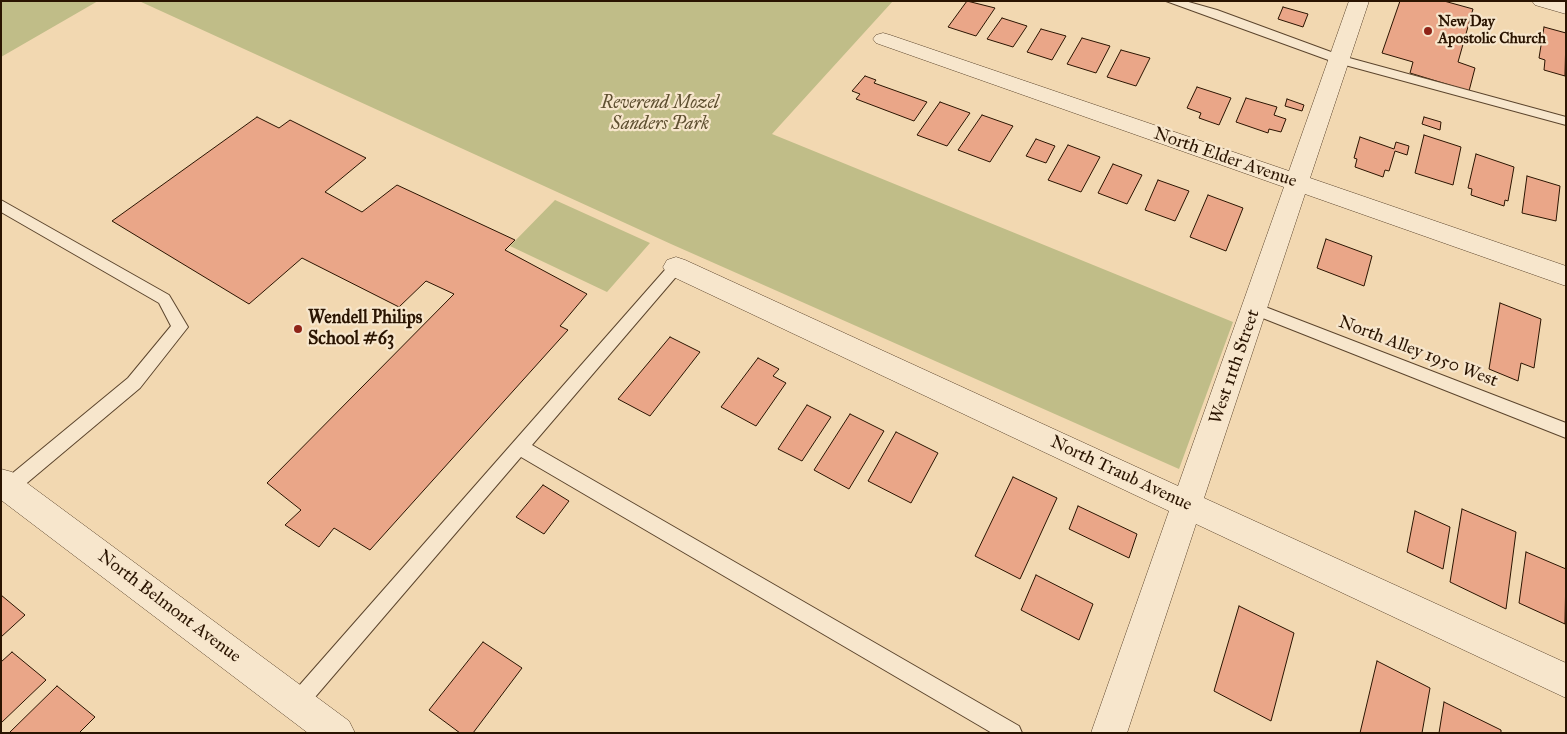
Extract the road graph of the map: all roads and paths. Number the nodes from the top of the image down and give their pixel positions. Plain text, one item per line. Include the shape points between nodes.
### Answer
1 (1172, 1) edge
2 (1359, 1) edge
3 (1542, 1) edge
4 (1566, 8) edge
5 (883, 39) dead end
6 (1338, 59) junction
7 (1566, 121) edge
8 (1297, 183) junction
9 (1, 205) edge
10 (676, 266) joint
11 (1566, 276) edge
12 (1255, 309) junction
13 (1566, 431) edge
14 (519, 447) junction
15 (5, 484) edge
16 (1188, 505) junction
17 (1566, 681) edge
18 (297, 703) junction
19 (337, 733) edge
20 (1012, 733) edge
21 (1109, 733) edge

1 - 6 lane
2 - 6 street, West 11th Street
3 - 4 street
5 - 8 street, North Elder Avenue
6 - 7 lane
6 - 8 street, West 11th Street
8 - 11 street, North Elder Avenue
8 - 12 street, West 11th Street
9 - 15 lane via 164,299 180,327 134,383
10 - 14 lane
10 - 16 street, North Traub Avenue
12 - 13 lane, North Alley 1950 West
12 - 16 street, West 11th Street
14 - 18 lane
14 - 20 lane
15 - 18 street, North Belmont Avenue
16 - 17 street, North Traub Avenue
16 - 21 street, West 11th Street
18 - 19 street, North Belmont Avenue

